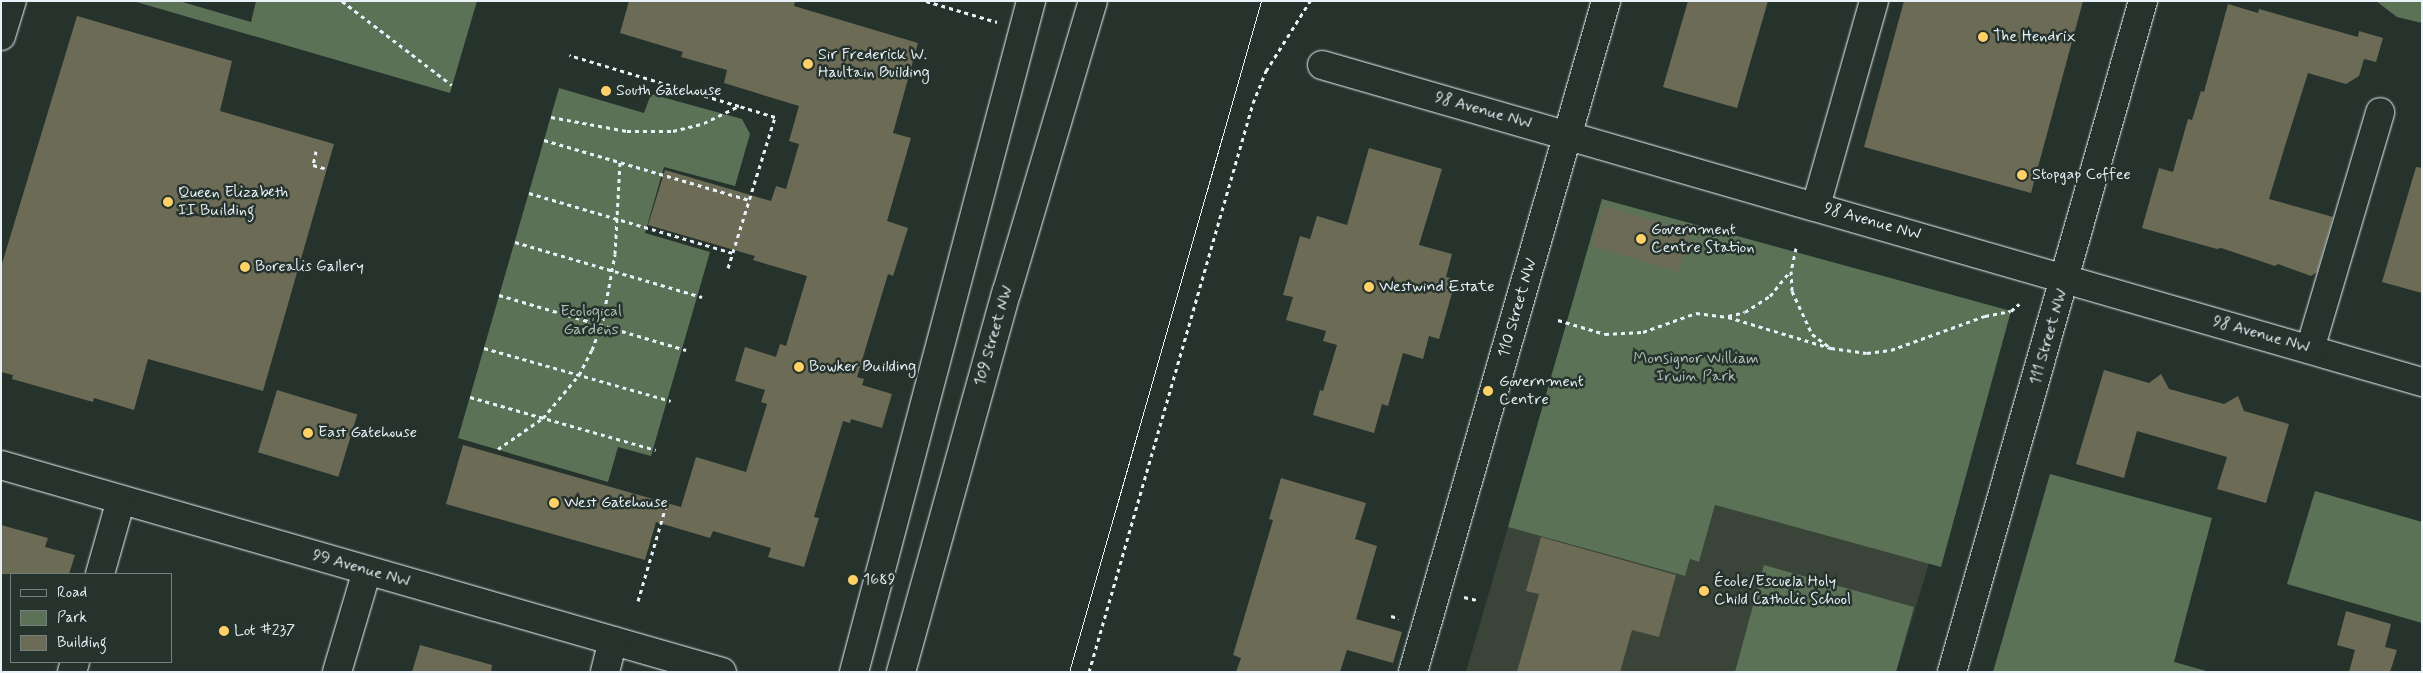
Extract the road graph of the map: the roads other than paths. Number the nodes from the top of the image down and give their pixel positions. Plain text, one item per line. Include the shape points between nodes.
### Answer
1 (12, 1) edge
2 (1031, 1) edge
3 (1093, 1) edge
4 (1606, 1) edge
5 (1874, 1) edge
6 (2143, 1) edge
7 (1, 36) edge
8 (1322, 65) dead end
9 (2380, 112) dead end
10 (1567, 136) junction
11 (1816, 206) junction
12 (2066, 279) junction
13 (2310, 349) junction
14 (2422, 382) edge
15 (1, 465) edge
16 (121, 500) junction
17 (366, 571) junction
18 (100, 573) edge
19 (613, 641) junction
20 (337, 672) edge
21 (605, 672) edge
22 (722, 672) edge
23 (854, 672) edge
24 (901, 672) edge
25 (1413, 672) edge
26 (1952, 672) edge

1 - 7 street
2 - 23 street
3 - 24 street, 109 Street NW via 1006,291
4 - 10 street, 110 Street NW
5 - 11 street
6 - 12 street, 111 Street NW
8 - 10 street, 98 Avenue NW
9 - 13 street
10 - 11 street, 98 Avenue NW
10 - 25 street, 110 Street NW
11 - 12 street, 98 Avenue NW
12 - 13 street, 98 Avenue NW
12 - 26 street, 111 Street NW
13 - 14 street, 98 Avenue NW
15 - 16 street, 99 Avenue NW
16 - 17 street, 99 Avenue NW
16 - 18 street
17 - 19 street, 99 Avenue NW
17 - 20 street
19 - 21 street
19 - 22 street, 99 Avenue NW

